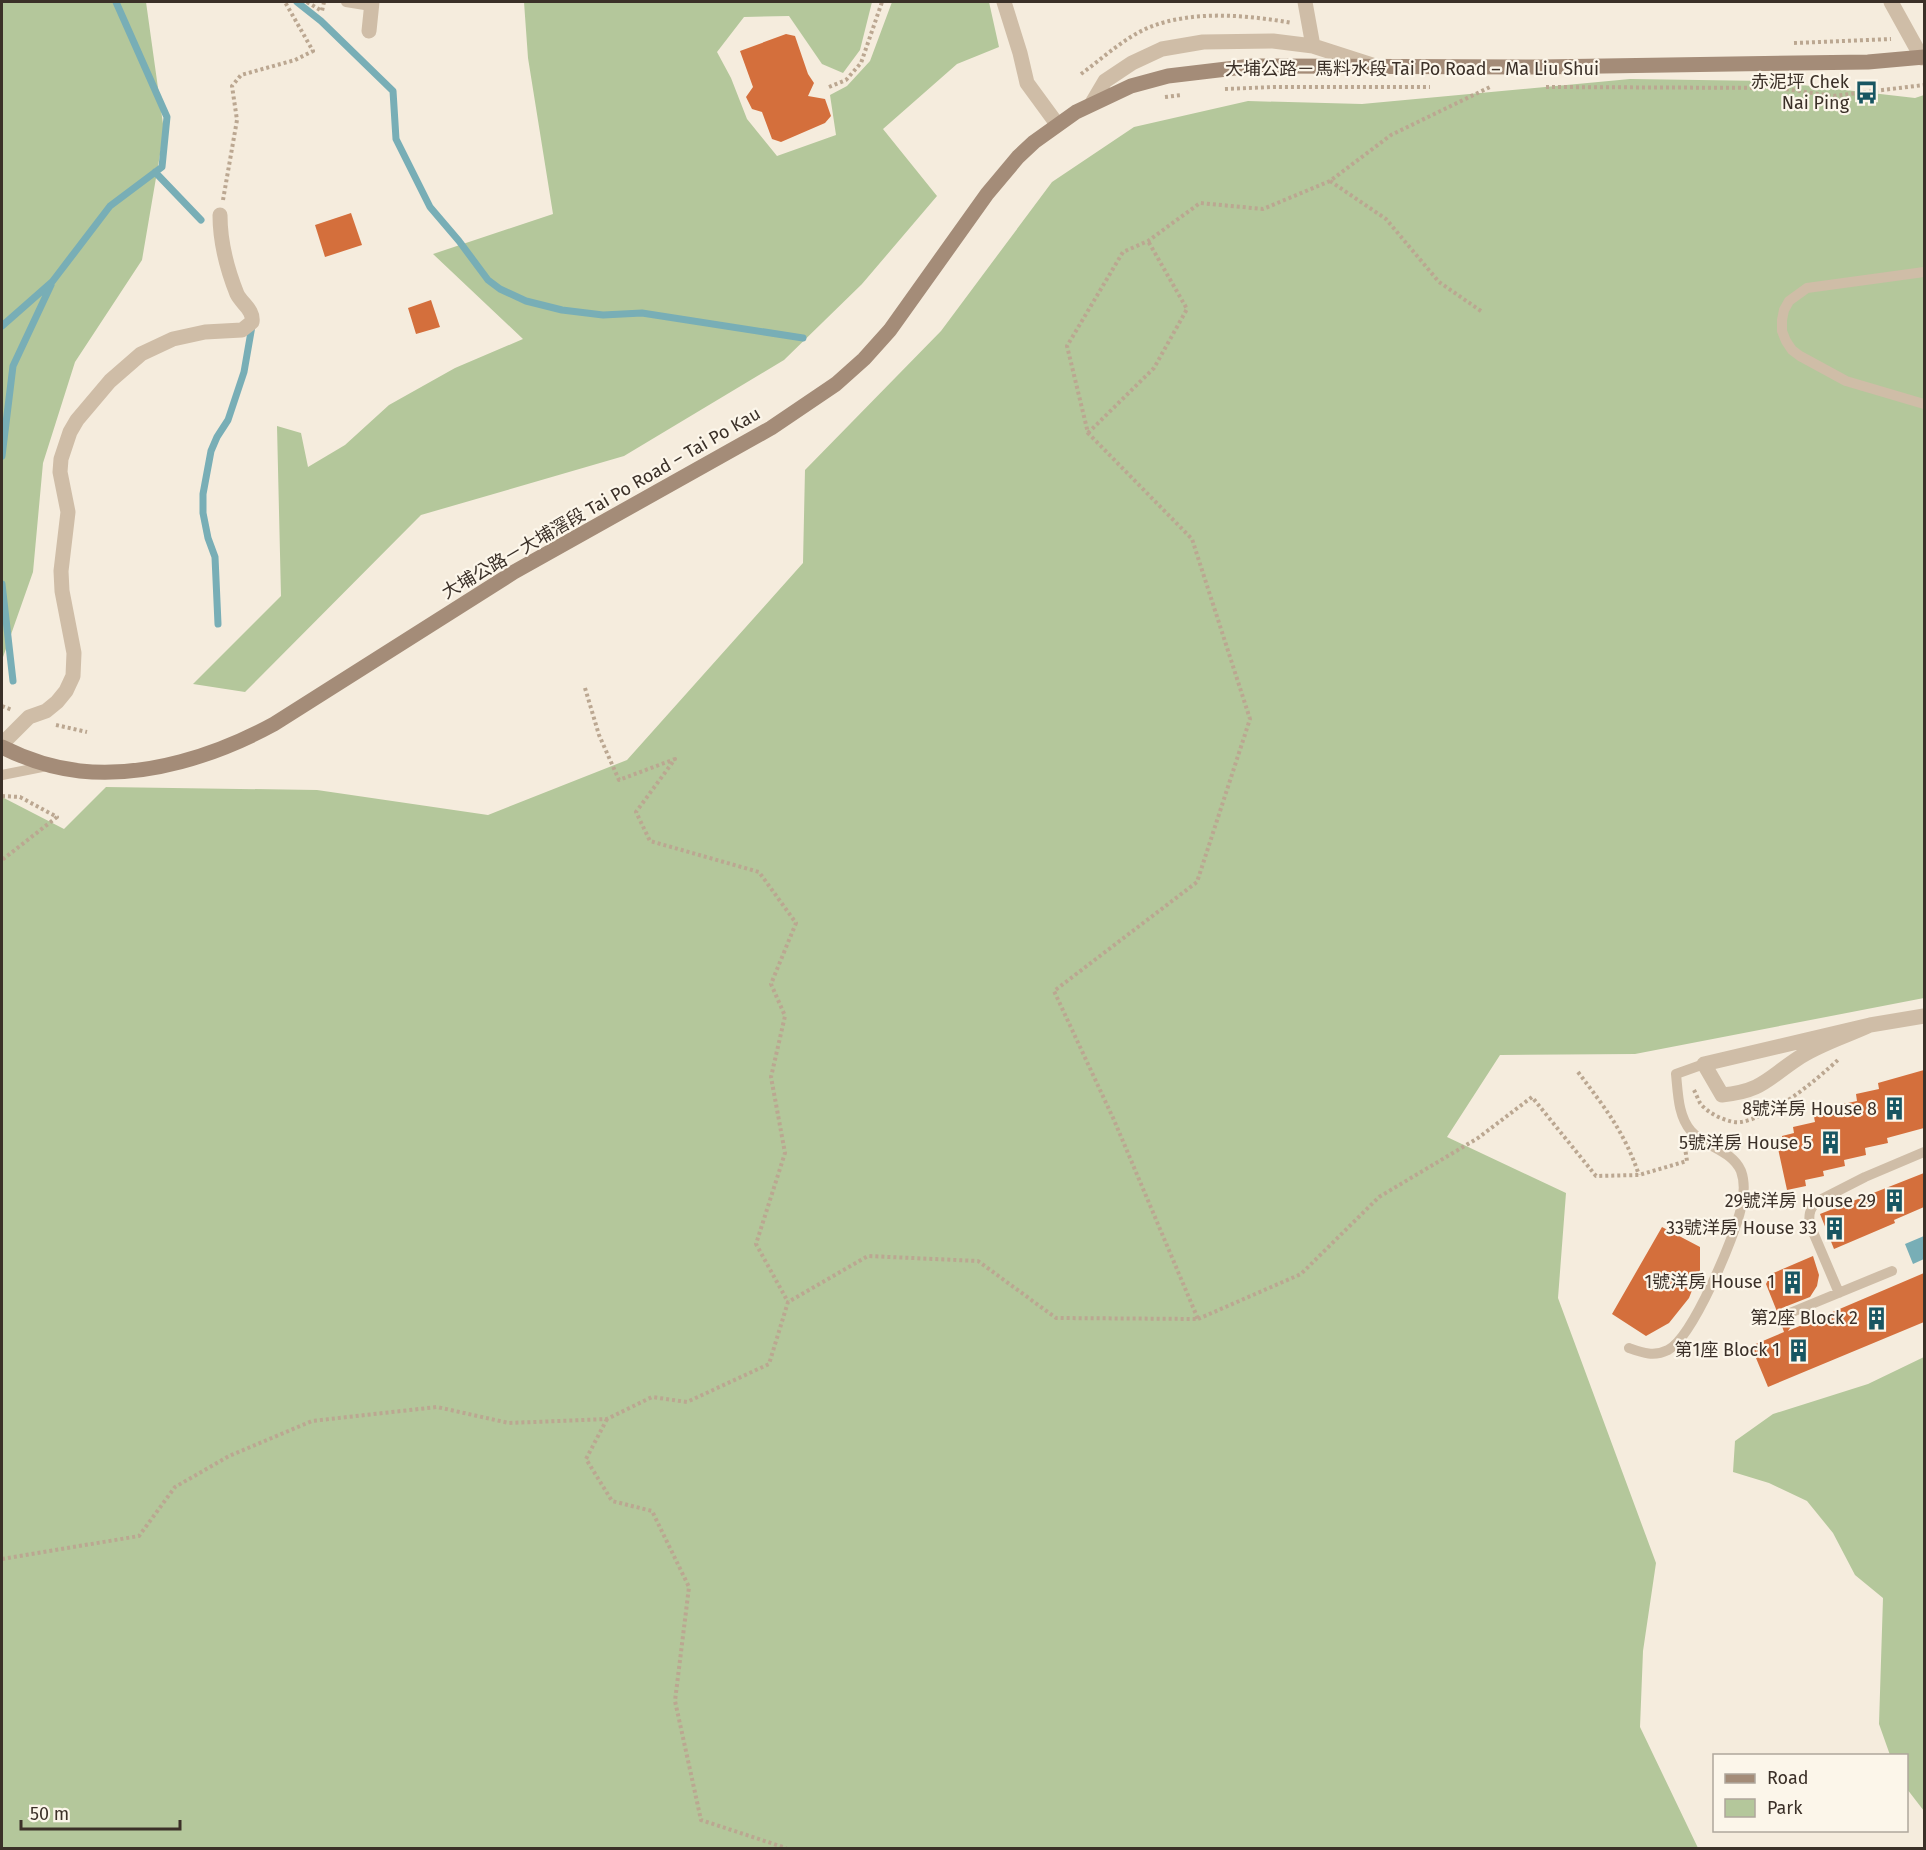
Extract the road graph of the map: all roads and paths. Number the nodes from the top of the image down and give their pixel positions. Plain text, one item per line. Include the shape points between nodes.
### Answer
1 (285, 2) edge
2 (307, 2) edge
3 (324, 2) edge
4 (346, 2) edge
5 (882, 2) edge
6 (1005, 2) edge
7 (1305, 2) edge
8 (1891, 2) edge
9 (371, 4) edge
10 (1310, 26) junction
11 (369, 30) dead end
12 (1910, 38) junction
13 (1792, 43) dead end
14 (1313, 46) junction
15 (1923, 57) edge
16 (1372, 65) junction
17 (1081, 74) dead end
18 (1924, 85) edge
19 (829, 87) dead end
20 (1431, 87) dead end
21 (1478, 87) dead end
22 (1538, 87) dead end
23 (1221, 90) dead end
24 (1190, 93) dead end
25 (1160, 98) dead end
26 (1092, 103) junction
27 (1057, 124) junction
28 (1330, 181) junction
29 (220, 215) joint
30 (1148, 241) junction
31 (1924, 272) edge
32 (1481, 311) dead end
33 (1924, 404) edge
34 (1088, 433) junction
35 (585, 688) dead end
36 (2, 745) edge
37 (50, 766) junction
38 (2, 775) edge
39 (2, 796) edge
40 (2, 861) edge
41 (1924, 1016) edge
42 (1870, 1024) junction
43 (1704, 1064) junction
44 (1578, 1072) dead end
45 (1924, 1152) edge
46 (1688, 1161) dead end
47 (1639, 1175) junction
48 (1892, 1271) dead end
49 (1839, 1293) junction
50 (788, 1302) junction
51 (1785, 1316) dead end
52 (1198, 1319) junction
53 (1629, 1348) dead end
54 (607, 1419) junction
55 (2, 1559) edge
56 (786, 1848) edge

1 - 29 path via 313,51 240,75 232,86 237,120
2 - 3 path via 322,11
4 - 9 lane
5 - 19 path via 861,63 846,80
6 - 27 street via 1027,83
7 - 10 street
8 - 12 street
9 - 11 street
10 - 14 street
10 - 17 path via 1267,18 1183,18 1149,28
12 - 13 path
12 - 15 street
14 - 16 street
14 - 26 street via 1240,40 1162,49 1105,81
15 - 16 main road, 大埔公路－馬料水段 Tai Po Road – Ma Liu Shui via 1868,62 1540,68
16 - 26 main road, 大埔公路－馬料水段 Tai Po Road – Ma Liu Shui via 1252,66 1197,71 1131,86
18 - 22 path, 大埔公路－馬料水段 Tai Po Road – Ma Liu Shui via 1833,96 1778,88
20 - 23 path, 大埔公路－馬料水段 Tai Po Road – Ma Liu Shui
21 - 28 path, 大埔公路－馬料水段 Tai Po Road – Ma Liu Shui via 1490,87 1391,135
24 - 25 path
26 - 27 main road, 大埔公路－馬料水段 Tai Po Road – Ma Liu Shui
27 - 37 main road, 大埔公路－大埔滘段 Tai Po Road – Tai Po Kau via 1003,174 890,330 836,384 807,404 524,566 254,735 168,765 124,772
28 - 30 path via 1263,209 1200,203
28 - 32 path via 1386,219 1439,282
29 - 36 street via 228,265 252,322 242,330 173,339 141,354 77,420 61,459 60,472 68,512 62,591 74,653 73,676 57,702 29,717
30 - 34 path via 1123,252 1067,346
30 - 34 path via 1188,309 1154,368
31 - 33 lane via 1807,288 1789,301 1782,321 1786,341 1800,356 1846,381
34 - 52 path via 1192,539 1250,719 1197,882 1054,991 1119,1131
35 - 50 path via 599,735 619,780 675,759 636,812 650,840 759,872 796,923 771,984 785,1016 771,1077 785,1153 756,1244
36 - 37 main road, 大埔公路－大埔滘段 Tai Po Road – Tai Po Kau
37 - 38 lane
39 - 40 path via 20,797 57,817
41 - 42 street
42 - 43 street
42 - 43 street via 1798,1058 1764,1084 1741,1093 1722,1095
43 - 53 lane via 1676,1074 1680,1108 1690,1130 1733,1160 1740,1171 1744,1185 1741,1209 1690,1327 1670,1349 1650,1355
44 - 47 path via 1616,1123
45 - 49 lane via 1814,1203 1808,1217 1810,1225
46 - 47 path
47 - 52 path via 1596,1176 1532,1097 1478,1138 1379,1197 1300,1274
48 - 49 lane
49 - 51 lane
50 - 52 path via 868,1256 978,1261 1056,1318
50 - 54 path via 769,1364 687,1402 652,1397
54 - 55 path via 509,1423 437,1407 312,1421 229,1456 175,1487 139,1536
54 - 56 path via 586,1459 612,1501 652,1511 689,1587 675,1701 700,1820

